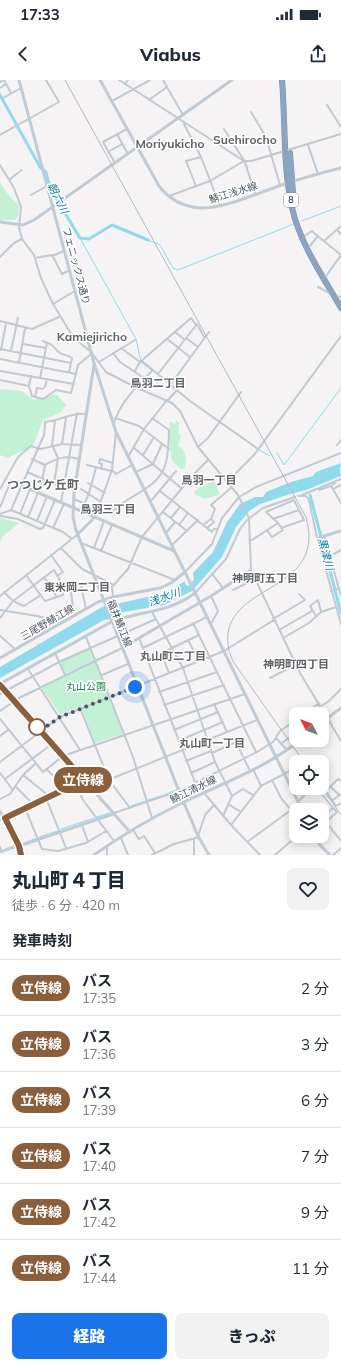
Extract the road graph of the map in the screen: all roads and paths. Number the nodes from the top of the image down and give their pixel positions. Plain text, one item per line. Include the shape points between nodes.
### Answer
1 (4, 80) edge
2 (19, 80) edge
3 (46, 80) edge
4 (100, 80) edge
5 (119, 80) edge
6 (128, 80) edge
7 (150, 80) edge
8 (163, 80) edge
9 (232, 80) edge
10 (283, 80) edge
11 (0, 82) edge
12 (6, 84) junction
13 (125, 84) junction
14 (167, 87) junction
15 (0, 88) edge
16 (21, 88) junction
17 (133, 90) junction
18 (11, 93) junction
19 (3, 98) dead end
20 (149, 100) junction
21 (112, 101) junction
22 (327, 105) dead end
23 (251, 112) dead end
24 (182, 115) junction
25 (29, 118) junction
26 (177, 118) junction
27 (184, 123) junction
28 (341, 127) edge
29 (127, 129) junction
30 (224, 129) dead end
31 (117, 134) junction
32 (341, 134) edge
33 (0, 135) edge
34 (122, 144) junction
35 (308, 145) junction
36 (138, 147) junction
37 (288, 151) junction
38 (108, 152) junction
39 (128, 154) junction
40 (272, 155) junction
41 (201, 157) junction
42 (244, 162) junction
43 (115, 163) junction
44 (0, 164) edge
45 (341, 168) edge
46 (22, 170) dead end
47 (318, 174) junction
48 (10, 179) junction
49 (210, 181) junction
50 (290, 182) junction
51 (280, 185) junction
52 (47, 186) junction
53 (196, 186) junction
54 (255, 194) junction
55 (31, 195) dead end
56 (169, 196) junction
57 (220, 206) junction
58 (53, 208) junction
59 (0, 222) edge
60 (19, 225) junction
61 (341, 226) edge
62 (337, 230) junction
63 (341, 234) edge
64 (306, 235) tunnel mouth
65 (318, 236) junction
66 (22, 239) junction
67 (324, 241) junction
68 (309, 247) junction
69 (64, 251) junction
70 (341, 255) edge
71 (52, 256) junction
72 (0, 257) edge
73 (35, 258) junction
74 (70, 270) junction
75 (326, 276) junction
76 (318, 287) dead end
77 (75, 291) junction
78 (337, 296) edge
79 (341, 302) edge
80 (53, 304) junction
81 (341, 308) edge
82 (60, 316) junction
83 (18, 318) dead end
84 (0, 321) edge
85 (6, 323) junction
86 (196, 325) junction
87 (16, 326) junction
88 (25, 328) junction
89 (175, 332) junction
90 (209, 332) dead end
91 (341, 336) edge
92 (204, 338) junction
93 (167, 339) junction
94 (185, 339) junction
95 (136, 340) dead end
96 (43, 342) dead end
97 (47, 343) junction
98 (23, 344) junction
99 (198, 347) junction
100 (46, 348) junction
101 (121, 348) junction
102 (178, 348) junction
103 (0, 349) edge
104 (11, 351) junction
105 (21, 353) junction
106 (91, 353) junction
107 (113, 353) junction
108 (190, 357) junction
109 (44, 358) junction
110 (0, 360) edge
111 (99, 362) junction
112 (141, 362) junction
113 (19, 363) junction
114 (71, 363) junction
115 (94, 363) junction
116 (42, 367) junction
117 (153, 370) junction
118 (0, 371) edge
119 (135, 371) junction
120 (69, 372) junction
121 (76, 374) junction
122 (158, 374) junction
123 (31, 376) junction
124 (40, 378) junction
125 (144, 378) junction
126 (47, 379) junction
127 (0, 380) edge
128 (74, 384) junction
129 (171, 384) junction
130 (29, 386) junction
131 (135, 387) junction
132 (178, 389) junction
133 (241, 392) dead end
134 (35, 397) junction
135 (168, 400) junction
136 (77, 412) junction
137 (87, 414) junction
138 (66, 418) junction
139 (116, 418) junction
140 (152, 418) junction
141 (55, 421) junction
142 (220, 422) junction
143 (113, 425) junction
144 (144, 429) junction
145 (116, 432) junction
146 (154, 437) junction
147 (341, 440) edge
148 (62, 444) junction
149 (71, 444) junction
150 (162, 444) junction
151 (81, 445) junction
152 (52, 446) junction
153 (337, 446) dead end
154 (198, 447) junction
155 (37, 448) junction
156 (134, 448) junction
157 (169, 449) junction
158 (258, 449) junction
159 (341, 453) edge
160 (69, 456) junction
161 (143, 456) junction
162 (128, 457) junction
163 (58, 458) junction
164 (32, 459) junction
165 (79, 459) junction
166 (208, 460) junction
167 (113, 463) junction
168 (152, 464) junction
169 (46, 465) junction
170 (87, 465) dead end
171 (132, 465) junction
172 (96, 468) junction
173 (101, 469) junction
174 (112, 470) junction
175 (176, 471) dead end
176 (26, 472) junction
177 (136, 473) junction
178 (163, 473) junction
179 (43, 479) junction
180 (170, 479) junction
181 (341, 479) edge
182 (12, 481) joint
183 (337, 481) junction
184 (227, 482) junction
185 (88, 483) dead end
186 (54, 484) junction
187 (91, 484) junction
188 (21, 485) junction
189 (341, 485) edge
190 (331, 486) junction
191 (232, 487) junction
192 (64, 488) junction
193 (181, 488) junction
194 (0, 489) edge
195 (30, 489) junction
196 (81, 489) dead end
197 (333, 489) junction
198 (144, 490) junction
199 (318, 490) junction
200 (160, 491) junction
201 (38, 493) junction
202 (105, 493) junction
203 (89, 494) junction
204 (301, 495) junction
205 (47, 496) junction
206 (239, 498) junction
207 (55, 500) junction
208 (76, 500) dead end
209 (172, 500) junction
210 (150, 502) junction
211 (62, 503) junction
212 (86, 503) junction
213 (101, 503) junction
214 (341, 503) edge
215 (0, 507) edge
216 (180, 507) junction
217 (73, 508) junction
218 (263, 508) junction
219 (273, 508) junction
220 (99, 509) junction
221 (10, 510) junction
222 (299, 510) junction
223 (82, 512) junction
224 (163, 512) junction
225 (188, 513) junction
226 (0, 514) edge
227 (20, 514) junction
228 (28, 517) junction
229 (95, 517) junction
230 (158, 517) junction
231 (171, 518) junction
232 (249, 518) junction
233 (211, 519) junction
234 (273, 519) junction
235 (198, 520) junction
236 (36, 521) junction
237 (104, 521) junction
238 (175, 522) junction
239 (278, 523) junction
240 (45, 524) junction
241 (112, 525) junction
242 (179, 525) junction
243 (203, 525) junction
244 (53, 528) junction
245 (207, 528) junction
246 (281, 528) junction
247 (217, 529) junction
248 (267, 530) junction
249 (187, 531) junction
250 (341, 531) edge
251 (166, 533) junction
252 (77, 535) junction
253 (324, 536) junction
254 (142, 537) junction
255 (317, 538) junction
256 (72, 539) junction
257 (249, 540) junction
258 (80, 543) junction
259 (172, 545) junction
260 (61, 548) junction
261 (94, 548) junction
262 (341, 550) edge
263 (101, 551) junction
264 (174, 551) junction
265 (51, 555) junction
266 (330, 556) junction
267 (132, 563) junction
268 (251, 570) junction
269 (185, 573) junction
270 (92, 574) junction
271 (212, 574) junction
272 (26, 575) junction
273 (57, 576) junction
274 (44, 577) junction
275 (255, 579) junction
276 (175, 580) junction
277 (95, 583) junction
278 (33, 585) junction
279 (70, 585) junction
280 (81, 585) junction
281 (114, 585) junction
282 (62, 588) junction
283 (224, 588) junction
284 (339, 588) junction
285 (233, 590) dead end
286 (331, 591) junction
287 (4, 592) junction
288 (195, 593) junction
289 (299, 594) dead end
290 (41, 595) junction
291 (0, 596) edge
292 (56, 596) junction
293 (211, 596) junction
294 (341, 596) edge
295 (113, 597) junction
296 (305, 600) junction
297 (13, 601) junction
298 (103, 602) junction
299 (200, 602) junction
300 (310, 606) junction
301 (336, 607) junction
302 (86, 609) junction
303 (0, 610) edge
304 (7, 611) junction
305 (312, 611) junction
306 (152, 612) junction
307 (322, 612) junction
308 (74, 616) junction
309 (316, 616) junction
310 (208, 617) junction
311 (0, 618) edge
312 (156, 619) junction
313 (274, 619) junction
314 (340, 619) edge
315 (111, 621) junction
316 (62, 622) junction
317 (194, 623) junction
318 (211, 624) junction
319 (341, 624) edge
320 (160, 626) junction
321 (279, 630) junction
322 (199, 635) junction
323 (0, 636) edge
324 (86, 636) junction
325 (117, 636) junction
326 (166, 636) junction
327 (139, 638) junction
328 (283, 638) junction
329 (188, 640) junction
330 (91, 648) junction
331 (122, 648) junction
332 (143, 648) junction
333 (172, 648) junction
334 (15, 649) junction
335 (224, 651) junction
336 (55, 653) junction
337 (161, 653) junction
338 (210, 657) junction
339 (0, 658) edge
340 (96, 660) junction
341 (147, 660) junction
342 (199, 661) junction
343 (59, 662) junction
344 (128, 664) junction
345 (297, 664) junction
346 (28, 668) junction
347 (183, 668) junction
348 (217, 672) junction
349 (169, 673) junction
350 (65, 675) junction
351 (102, 675) junction
352 (33, 676) junction
353 (154, 678) junction
354 (270, 678) dead end
355 (187, 682) junction
356 (0, 685) edge
357 (136, 685) junction
358 (224, 685) junction
359 (41, 688) junction
360 (341, 689) edge
361 (5, 691) junction
362 (159, 692) junction
363 (0, 694) edge
364 (245, 694) junction
365 (191, 696) junction
366 (111, 697) junction
367 (231, 699) junction
368 (14, 701) junction
369 (214, 704) junction
370 (164, 705) junction
371 (319, 705) junction
372 (316, 707) edge
373 (80, 708) junction
374 (341, 708) edge
375 (196, 710) junction
376 (0, 711) edge
377 (218, 712) junction
378 (60, 717) junction
379 (329, 717) edge
380 (0, 718) edge
381 (201, 719) junction
382 (170, 720) junction
383 (258, 720) junction
384 (329, 720) edge
385 (223, 722) junction
386 (289, 725) edge
387 (153, 726) junction
388 (244, 726) junction
389 (8, 730) junction
390 (174, 730) junction
391 (204, 730) junction
392 (40, 731) junction
393 (227, 732) junction
394 (125, 735) junction
395 (0, 736) edge
396 (276, 738) junction
397 (289, 738) edge
398 (208, 740) junction
399 (178, 741) junction
400 (341, 741) edge
401 (52, 744) junction
402 (95, 744) junction
403 (281, 744) junction
404 (269, 745) junction
405 (21, 746) junction
406 (291, 747) edge
407 (80, 750) junction
408 (287, 750) junction
409 (182, 751) junction
410 (211, 752) junction
411 (256, 752) junction
412 (63, 756) junction
413 (166, 758) junction
414 (244, 758) junction
415 (276, 758) junction
416 (31, 759) junction
417 (186, 761) junction
418 (0, 762) edge
419 (215, 762) junction
420 (35, 764) junction
421 (46, 769) junction
422 (137, 769) junction
423 (252, 770) junction
424 (289, 770) edge
425 (219, 771) junction
426 (191, 772) junction
427 (0, 773) edge
428 (284, 774) junction
429 (23, 775) junction
430 (5, 779) junction
431 (84, 780) junction
432 (109, 780) junction
433 (272, 780) junction
434 (341, 781) edge
435 (195, 782) junction
436 (224, 783) junction
437 (75, 784) junction
438 (261, 786) junction
439 (330, 786) junction
440 (16, 787) junction
441 (67, 788) junction
442 (14, 790) junction
443 (92, 790) junction
444 (179, 791) junction
445 (204, 793) junction
446 (340, 794) edge
447 (253, 795) junction
448 (304, 795) edge
449 (323, 795) edge
450 (49, 796) junction
451 (232, 796) junction
452 (46, 798) junction
453 (0, 799) edge
454 (333, 800) junction
455 (147, 802) junction
456 (184, 802) junction
457 (298, 802) joint
458 (341, 803) edge
459 (33, 804) junction
460 (228, 804) junction
461 (214, 805) junction
462 (25, 808) junction
463 (130, 808) junction
464 (289, 808) edge
465 (333, 808) junction
466 (0, 811) edge
467 (289, 811) edge
468 (329, 811) edge
469 (241, 812) junction
470 (113, 814) junction
471 (223, 816) junction
472 (5, 818) junction
473 (97, 819) junction
474 (329, 819) edge
475 (0, 820) edge
476 (152, 820) junction
477 (82, 825) junction
478 (231, 825) junction
479 (329, 826) edge
480 (106, 831) junction
481 (131, 831) junction
482 (61, 832) junction
483 (197, 837) junction
484 (121, 838) junction
485 (39, 839) junction
486 (341, 841) edge
487 (88, 842) junction
488 (114, 842) junction
489 (247, 842) junction
490 (289, 843) edge
491 (319, 843) edge
492 (19, 846) junction
493 (0, 847) edge
494 (107, 847) junction
495 (66, 848) junction
496 (341, 848) edge
497 (1, 852) edge
498 (154, 854) edge
499 (21, 855) edge
500 (94, 855) edge
501 (107, 855) edge
502 (128, 855) edge
503 (194, 855) edge
504 (209, 855) edge
505 (260, 855) edge
506 (275, 855) edge
507 (330, 855) edge
508 (333, 855) edge

1 - 11 street
1 - 12 street
2 - 16 street, フェニックス通り
3 - 25 street via 59,102
4 - 21 street, 鯖江浅水線
5 - 13 street
6 - 13 street
7 - 17 street
8 - 14 street
9 - 24 street
10 - 37 highway, 8
12 - 15 street
12 - 18 street
13 - 17 street
14 - 20 street
14 - 24 street
16 - 18 street
16 - 25 street, フェニックス通り
17 - 20 street
17 - 21 street
18 - 19 street
20 - 26 street
21 - 29 street, 鯖江浅水線
22 - 28 street
23 - 40 street via 266,137
24 - 26 street
25 - 33 street
25 - 52 street, フェニックス通り
26 - 27 street
26 - 36 street
27 - 41 street
27 - 42 street
29 - 31 street
29 - 36 street, 鯖江浅水線
30 - 42 street
31 - 34 street
31 - 38 street via 103,142
32 - 35 street
34 - 38 street
34 - 39 street
35 - 37 street
35 - 47 street
36 - 39 street
36 - 56 street, 鯖江浅水線 via 159,186
37 - 40 street
37 - 50 highway, 8
38 - 43 street
39 - 43 street
40 - 42 street
40 - 51 street
41 - 49 street
41 - 53 street via 186,161
42 - 49 street
42 - 54 street
43 - 58 street
44 - 48 street
45 - 47 street, 鯖江浅水線
46 - 48 street
47 - 50 street, 鯖江浅水線
48 - 60 street via 21,207
49 - 53 street
49 - 57 street
50 - 51 street, 鯖江浅水線
50 - 68 highway, 8 via 298,217
50 - 78 highway, 8 via 298,227 308,249
51 - 54 street, 鯖江浅水線
52 - 55 street
52 - 58 street, フェニックス通り
53 - 56 street
54 - 57 street, 鯖江浅水線
56 - 57 street, 鯖江浅水線 via 194,207
58 - 60 street via 33,221
58 - 69 street, フェニックス通り
59 - 60 street
60 - 66 street
61 - 62 street
62 - 63 street
62 - 67 street
64 - 65 street via 312,231
65 - 67 street
65 - 68 street
66 - 72 street
66 - 73 street
67 - 70 street
68 - 75 highway, 8
69 - 71 street
69 - 74 street, フェニックス通り
70 - 75 street
71 - 73 street
71 - 74 street via 62,274
73 - 80 street
74 - 77 street, フェニックス通り
75 - 78 highway, 8
76 - 78 street
77 - 80 street
77 - 106 street, フェニックス通り
78 - 79 highway, 8
78 - 81 highway, 8
80 - 82 street
82 - 88 street via 32,329
82 - 106 street via 73,337
83 - 87 street
84 - 85 street
85 - 87 street
85 - 103 street
86 - 89 street via 191,318
86 - 92 street
86 - 94 street
87 - 88 street
87 - 104 street
88 - 98 street
89 - 93 street
89 - 94 street
90 - 92 street
91 - 158 street
92 - 99 street
93 - 102 street
93 - 112 street
94 - 99 street
94 - 102 street
95 - 101 street
96 - 97 street
97 - 100 street
97 - 114 street via 72,358
98 - 100 street
98 - 105 street
99 - 108 street
100 - 109 street
101 - 107 street
101 - 112 street
102 - 108 street
102 - 122 street
103 - 104 street
104 - 105 street
105 - 109 street
105 - 113 street
106 - 111 street
106 - 115 street, フェニックス通り
106 - 121 street via 79,362
107 - 111 street
107 - 119 street via 120,362
108 - 129 street
109 - 114 street
109 - 116 street
110 - 113 street
111 - 131 street via 105,371
112 - 117 street
112 - 119 street
113 - 116 street
114 - 120 street
115 - 137 street, 福井鯖江線
115 - 143 street, フェニックス通り
116 - 120 street
116 - 124 street
117 - 122 street
117 - 125 street
118 - 123 street
119 - 125 street
120 - 121 street
121 - 128 street
122 - 129 street
123 - 124 street
123 - 130 street
124 - 126 street
125 - 131 street
126 - 128 street
126 - 134 street via 45,387 37,388
127 - 130 street
128 - 134 street via 72,393 56,390 45,398
129 - 132 street
130 - 134 street via 30,394
131 - 135 street
131 - 139 street
132 - 135 street
132 - 142 street via 190,401
133 - 142 street
135 - 140 street
135 - 154 street via 180,411
136 - 137 street
136 - 138 street
136 - 149 street
137 - 151 street, 福井鯖江線
138 - 141 street
138 - 148 street
139 - 143 street
139 - 144 street
140 - 144 street
140 - 157 street via 169,430
141 - 152 street
141 - 155 street via 45,422 44,436
142 - 154 street
142 - 158 street
143 - 145 street, フェニックス通り
144 - 146 street
144 - 156 street
145 - 162 street, フェニックス通り
145 - 167 street
146 - 150 street
146 - 161 street
147 - 153 street
148 - 149 street
148 - 152 street
149 - 151 street
149 - 160 street
150 - 157 street
150 - 168 street
151 - 165 street, 福井鯖江線
152 - 155 street
152 - 163 street
154 - 166 street
155 - 164 street
155 - 194 street via 31,446 18,457
156 - 161 street
156 - 162 street
157 - 178 street
158 - 184 street
159 - 206 street via 256,487
160 - 163 street
160 - 165 street
160 - 192 street
161 - 168 street
162 - 171 street, フェニックス通り
163 - 169 street
163 - 186 street
164 - 169 street
164 - 176 street
165 - 217 street, 福井鯖江線
166 - 184 street
166 - 193 street
167 - 173 street via 100,459
167 - 174 street
168 - 177 street
168 - 178 street
169 - 179 street
170 - 172 street
171 - 174 street via 116,474
171 - 177 street, フェニックス通り
172 - 173 street
172 - 187 street
173 - 174 street
174 - 202 street
175 - 180 street
176 - 179 street
176 - 188 street
177 - 198 street, フェニックス通り
178 - 180 street
178 - 198 street
179 - 186 street
179 - 201 street
180 - 193 street
180 - 200 street
181 - 183 street
182 - 188 street
182 - 215 street
183 - 190 street
183 - 199 street
184 - 191 street
185 - 187 street
186 - 192 street
187 - 202 street
187 - 203 street
188 - 195 street
188 - 221 street
189 - 197 street
190 - 197 street
190 - 199 street
191 - 206 street
191 - 233 street via 211,505 215,509
192 - 211 street
193 - 209 street
195 - 201 street
195 - 227 street
196 - 203 street
197 - 214 street
198 - 210 street, フェニックス通り
198 - 213 street via 125,500 112,511
199 - 204 street
200 - 209 street
200 - 210 street
201 - 205 street
201 - 228 street
202 - 213 street
203 - 212 street
203 - 213 street
204 - 218 street
204 - 255 street via 309,500
205 - 207 street
205 - 236 street
206 - 232 street
206 - 247 street
207 - 211 street
207 - 240 street
208 - 212 street
209 - 216 street
209 - 224 street
210 - 230 street, フェニックス通り
211 - 217 street
211 - 244 street
212 - 220 street
212 - 223 street
213 - 220 street
216 - 225 street
216 - 231 street
217 - 223 street
217 - 252 street, 福井鯖江線
218 - 219 street
218 - 232 street
219 - 222 street via 294,500
219 - 234 street via 266,512
220 - 229 street
221 - 226 street
221 - 227 street
222 - 234 street
222 - 246 street via 304,520
223 - 229 street
224 - 230 street
224 - 231 street
225 - 235 street
225 - 242 street
226 - 240 street via 40,529
227 - 228 street
228 - 236 street
229 - 237 street
229 - 252 street
230 - 251 street, フェニックス通り
230 - 254 street
231 - 238 street
232 - 257 street
232 - 271 street via 240,529 228,556
233 - 243 street
233 - 245 street via 214,522
234 - 239 street
235 - 243 street
235 - 249 street
236 - 240 street
237 - 241 street
237 - 261 street
238 - 242 street
238 - 251 street
239 - 246 street
239 - 248 street
240 - 244 street
241 - 254 street
241 - 263 street
242 - 249 street
243 - 245 street
244 - 256 street
245 - 247 street via 212,532
246 - 248 street via 283,530 272,537
247 - 269 street via 212,544
248 - 257 street
249 - 259 street
250 - 253 street
251 - 259 street, フェニックス通り
252 - 256 street
252 - 258 street, 福井鯖江線
253 - 255 street
253 - 266 street
254 - 264 street
254 - 267 street
255 - 286 street
256 - 260 street
257 - 268 street
258 - 261 street
258 - 270 street, 福井鯖江線
259 - 264 street, フェニックス通り
260 - 265 street
260 - 270 street via 82,569
261 - 263 street
262 - 266 street
263 - 267 street
264 - 269 street, フェニックス通り
265 - 272 street
265 - 273 street via 63,572
266 - 284 street
267 - 276 street
267 - 281 street
268 - 275 street
268 - 283 street
269 - 276 street, 三尾野鯖江線
269 - 288 street, フェニックス通り
270 - 277 street, 福井鯖江線
270 - 281 street
271 - 283 street
271 - 288 street
272 - 278 street
272 - 287 street
273 - 274 street via 54,570
273 - 282 street
274 - 278 street
274 - 292 street
275 - 285 street
275 - 313 street
276 - 295 street, 三尾野鯖江線 via 160,588
277 - 280 street
277 - 298 street, 福井鯖江線
278 - 290 street
278 - 297 street
279 - 280 street
279 - 282 street
279 - 308 street
280 - 302 street
281 - 295 street
282 - 292 street via 63,595
283 - 293 street
284 - 286 street
284 - 294 street
286 - 301 street
287 - 291 street
287 - 297 street
288 - 299 street, フェニックス通り
288 - 306 street via 170,608
289 - 296 street
290 - 292 street via 45,601
290 - 297 street via 24,606
293 - 299 street
293 - 318 street via 218,611
295 - 298 street, 三尾野鯖江線
296 - 300 street
296 - 313 street
297 - 304 street
298 - 302 street, 三尾野鯖江線
298 - 315 street, 福井鯖江線
299 - 310 street, フェニックス通り
299 - 320 street
300 - 305 street
300 - 307 street via 318,600
301 - 307 street
301 - 314 street
302 - 308 street, 三尾野鯖江線
303 - 304 street
304 - 311 street
304 - 316 street
305 - 309 street
305 - 321 street
306 - 312 street
306 - 315 street
307 - 309 street
308 - 316 street, 三尾野鯖江線
309 - 328 street
310 - 317 street
310 - 318 street, フェニックス通り
312 - 320 street
312 - 325 street
313 - 321 street
313 - 335 street
314 - 319 street
315 - 324 street
315 - 325 street, 福井鯖江線
316 - 334 street, 三尾野鯖江線
317 - 322 street
317 - 326 street
318 - 335 street, フェニックス通り
320 - 326 street
320 - 327 street
321 - 328 street
322 - 329 street
322 - 338 street
323 - 334 street
324 - 330 street
324 - 336 street
325 - 330 street
325 - 331 street, 福井鯖江線
326 - 332 street
326 - 333 street
327 - 331 street
327 - 332 street
328 - 345 street
329 - 333 street
329 - 342 street
330 - 340 street
330 - 343 street
331 - 340 street
331 - 344 street, 福井鯖江線
332 - 341 street
333 - 337 street
333 - 347 street
334 - 339 street, 三尾野鯖江線
335 - 338 street
335 - 364 street, フェニックス通り
336 - 343 street
336 - 346 street
337 - 341 street
337 - 349 street
338 - 342 street
338 - 348 street
340 - 350 street
340 - 351 street
341 - 353 street
342 - 347 street
343 - 350 street
343 - 352 street
344 - 351 street
344 - 357 street, 福井鯖江線
345 - 354 street
345 - 371 street
346 - 352 street
346 - 356 street
347 - 349 street
347 - 355 street
348 - 355 street
348 - 358 street
349 - 353 street
350 - 359 street
351 - 366 street
352 - 359 street
352 - 361 street
353 - 357 street
353 - 362 street
355 - 362 street
355 - 365 street
356 - 361 street
357 - 366 street
357 - 387 street, 福井鯖江線
358 - 365 street
358 - 367 street
359 - 368 street
359 - 378 street
360 - 371 street
361 - 363 street
361 - 368 street
362 - 370 street
364 - 367 street
364 - 383 street, フェニックス通り
365 - 370 street
365 - 375 street
366 - 373 street
366 - 394 street
367 - 369 street
367 - 388 street
368 - 376 street
368 - 392 street
369 - 375 street
369 - 377 street
370 - 382 street
371 - 372 street
373 - 378 street
373 - 402 street
374 - 379 street
375 - 381 street
375 - 382 street
377 - 381 street
377 - 385 street
378 - 392 street
378 - 407 street
380 - 389 street
381 - 390 street
381 - 391 street
382 - 387 street
382 - 390 street
383 - 388 street
383 - 404 street, フェニックス通り
384 - 400 street
385 - 391 street
385 - 393 street
386 - 396 street via 280,731
387 - 394 street
387 - 413 street, 福井鯖江線
388 - 393 street
388 - 411 street
389 - 395 street
389 - 405 street
390 - 399 street
391 - 398 street
391 - 399 street
392 - 401 street
392 - 405 street
393 - 398 street
394 - 402 street
394 - 422 street
396 - 403 street
396 - 404 street
397 - 403 street
398 - 409 street
398 - 410 street
399 - 409 street
401 - 412 street
401 - 416 street
402 - 407 street
402 - 432 street
403 - 408 street
404 - 411 street
404 - 415 street, フェニックス通り
405 - 416 street
405 - 418 street
406 - 408 street, 鯖江清水線
407 - 412 street
408 - 415 street, 鯖江清水線
409 - 413 street
409 - 417 street
410 - 414 street via 236,742
410 - 417 street
410 - 419 street
411 - 414 street
412 - 421 street
412 - 431 street
413 - 422 street
413 - 444 street, 福井鯖江線
414 - 423 street
414 - 425 street
415 - 423 street, 鯖江清水線
415 - 428 street, フェニックス通り
416 - 420 street
416 - 430 street
417 - 426 street
419 - 425 street
419 - 426 street
420 - 421 street via 43,772
420 - 429 street
421 - 441 street
422 - 432 street
422 - 455 street
423 - 436 street, 鯖江清水線
423 - 438 street
424 - 428 street
425 - 435 street
425 - 436 street
426 - 435 street
427 - 430 street
428 - 433 street
428 - 457 street, フェニックス通り
429 - 440 street
429 - 450 street
430 - 442 street
431 - 437 street
431 - 443 street
432 - 443 street
432 - 463 street
433 - 438 street
433 - 464 street
434 - 439 street via 338,779
435 - 444 street
435 - 445 street
436 - 445 street, 鯖江清水線
436 - 451 street
437 - 441 street
437 - 473 street
438 - 447 street
439 - 446 street
439 - 454 street via 326,791
440 - 442 street
440 - 459 street
441 - 450 street
442 - 453 street
443 - 470 street
444 - 455 street
444 - 456 street, 福井鯖江線
445 - 456 street, 鯖江清水線
445 - 461 street
446 - 454 street
447 - 451 street via 243,788
447 - 469 street
448 - 457 street
449 - 465 street
450 - 452 street
451 - 460 street
452 - 459 street
452 - 482 street
454 - 458 street via 336,806
455 - 463 street
455 - 476 street
456 - 476 street, 鯖江清水線
456 - 483 street, 福井鯖江線
459 - 462 street
460 - 469 street
460 - 471 street
461 - 471 street
461 - 483 street via 205,815
462 - 472 street
462 - 485 street
463 - 470 street
465 - 468 street
465 - 474 street via 336,812
466 - 472 street
467 - 489 street
469 - 478 street
470 - 473 street
470 - 481 street
471 - 478 street
472 - 475 street
472 - 492 street
473 - 477 street
473 - 480 street
476 - 481 street, 鯖江清水線
477 - 482 street
477 - 487 street
478 - 489 street
479 - 486 street
480 - 487 street
480 - 488 street
481 - 484 street, 鯖江清水線
481 - 498 street via 139,839 144,836
482 - 485 street
482 - 495 street
483 - 498 street
483 - 503 street
483 - 504 street, 福井鯖江線
484 - 488 street, 鯖江清水線
484 - 502 street
485 - 492 street
485 - 495 street via 42,849 57,851
487 - 495 street
488 - 494 street, 鯖江清水線
489 - 505 street
490 - 506 street
491 - 507 street
492 - 497 street
492 - 499 street
493 - 497 street
494 - 500 street, 鯖江清水線
494 - 501 street
496 - 508 street

